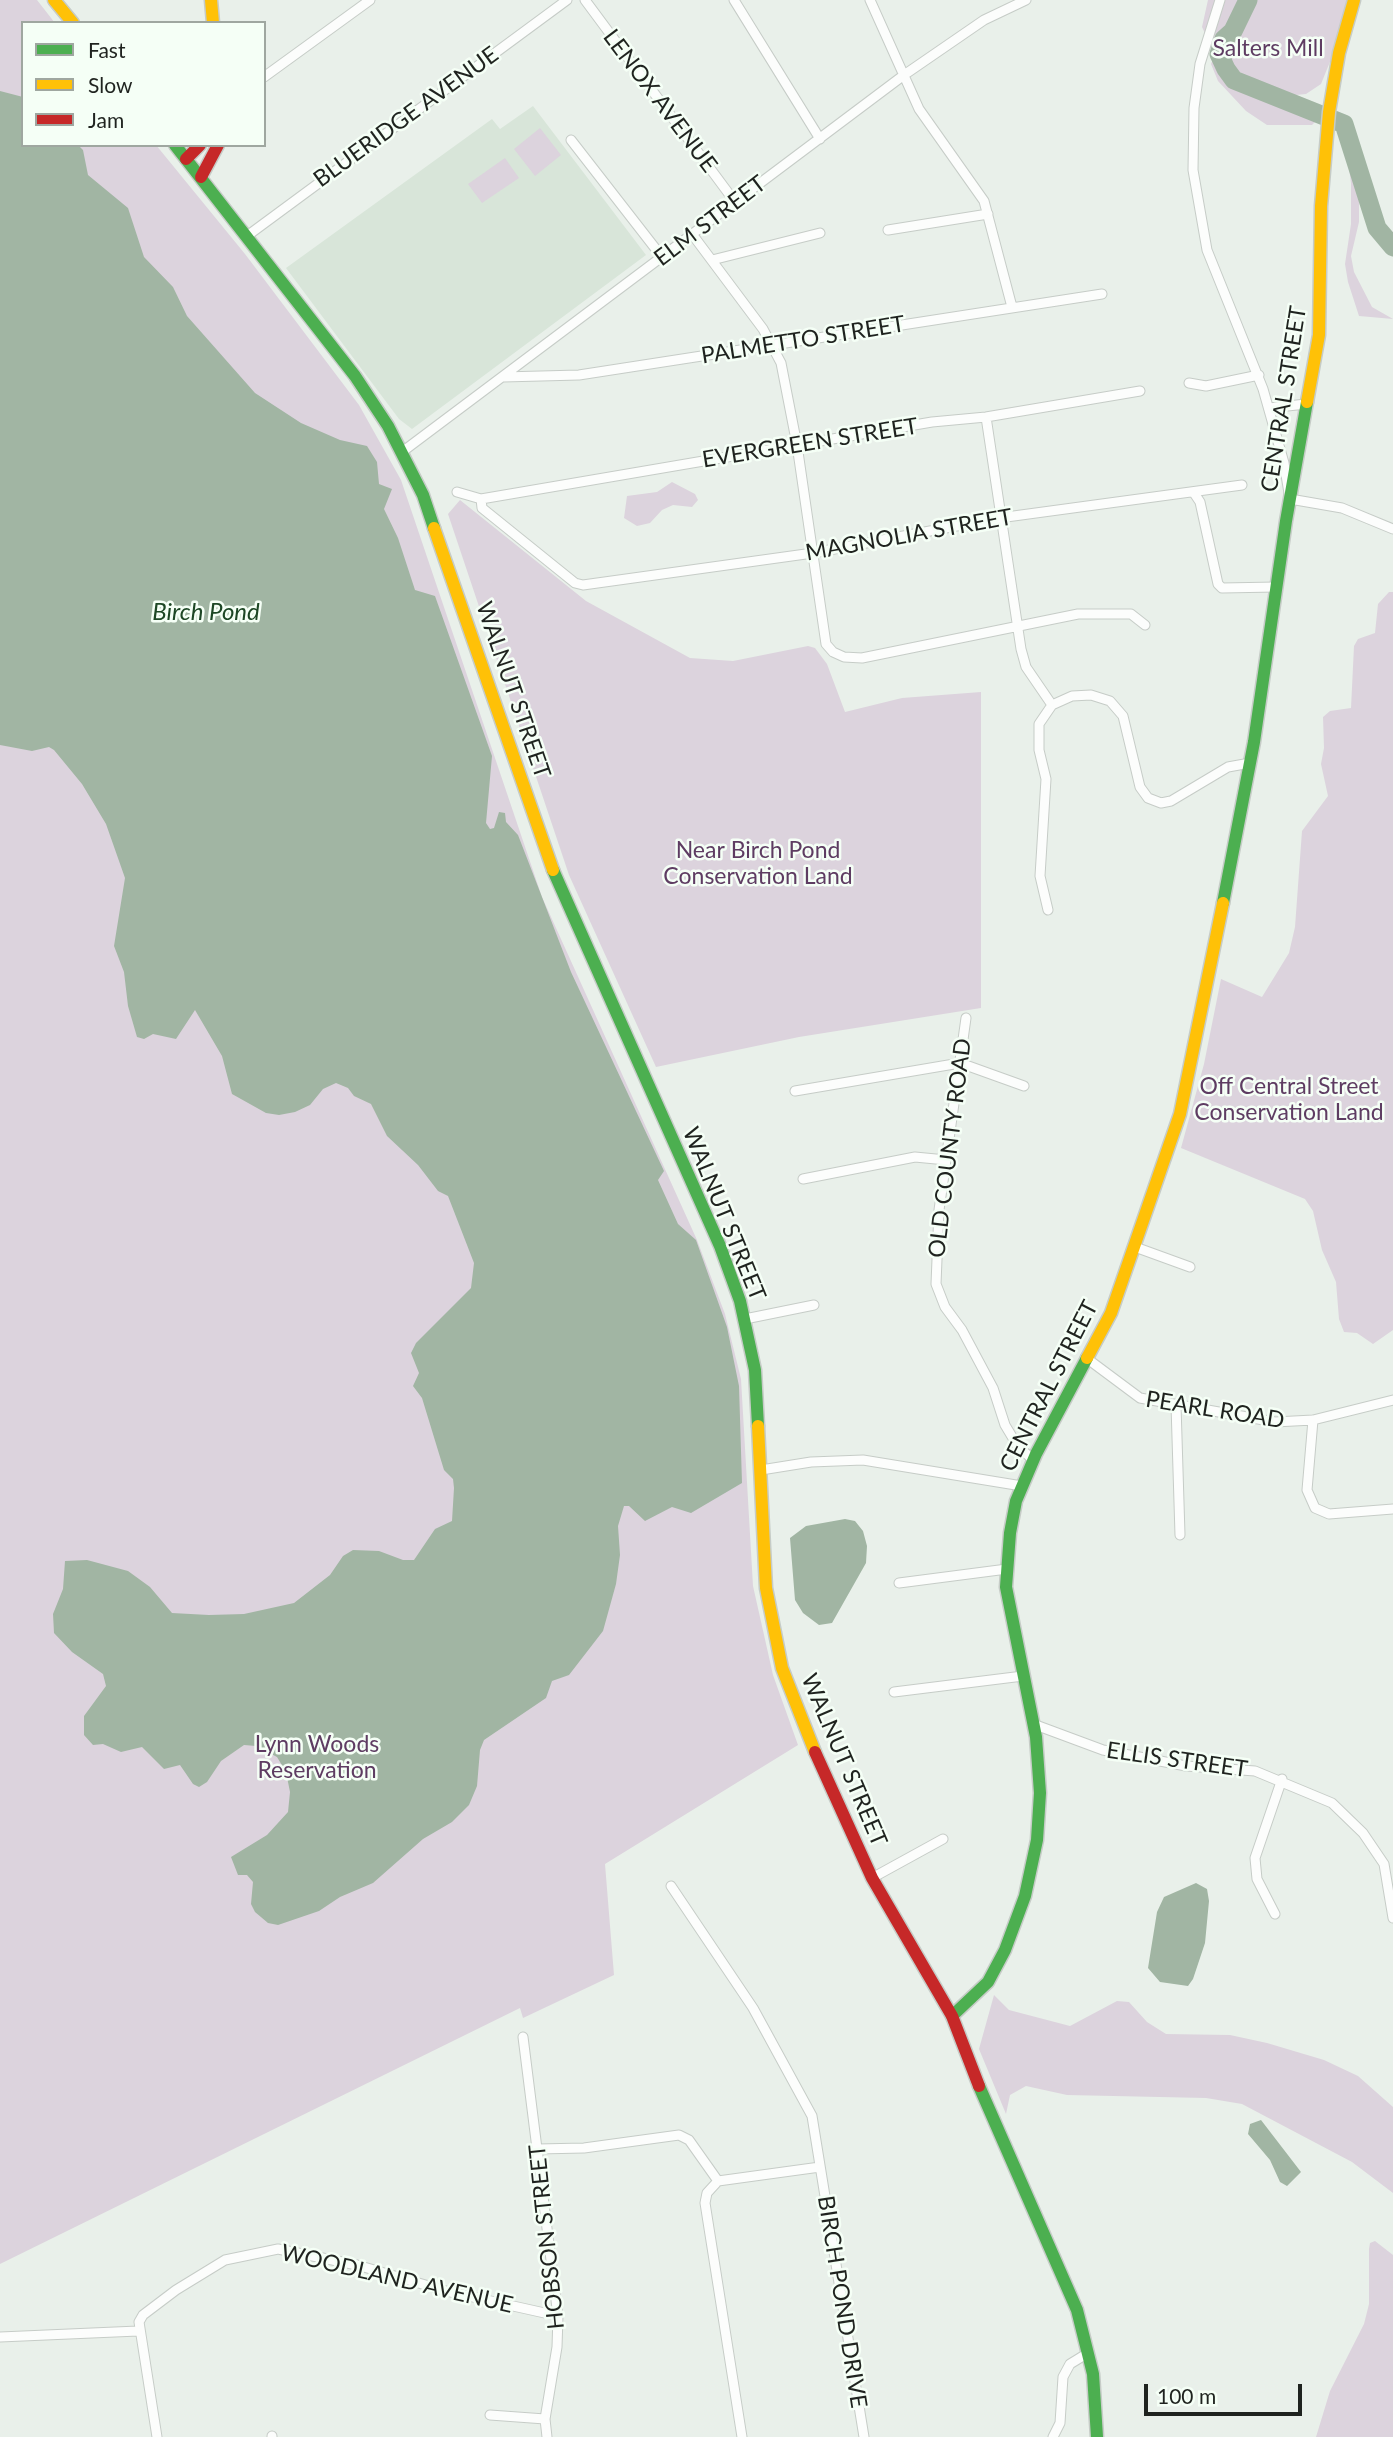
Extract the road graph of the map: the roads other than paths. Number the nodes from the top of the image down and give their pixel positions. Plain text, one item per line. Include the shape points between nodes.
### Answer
1 (54, 0) edge
2 (211, 0) edge
3 (370, 0) edge
4 (567, 0) edge
5 (585, 0) edge
6 (734, 0) edge
7 (870, 0) edge
8 (1220, 0) edge
9 (1354, 0) edge
10 (1022, 1) edge
11 (71, 21) edge
12 (213, 21) edge
13 (904, 75) junction
14 (266, 76) edge
15 (820, 139) junction
16 (571, 140) dead end
17 (177, 147) edge
18 (198, 147) edge
19 (217, 147) edge
20 (186, 159) junction
21 (201, 177) junction
22 (736, 202) junction
23 (988, 214) junction
24 (888, 230) dead end
25 (820, 233) dead end
26 (692, 234) junction
27 (247, 236) junction
28 (662, 257) junction
29 (712, 260) junction
30 (1102, 294) dead end
31 (1012, 307) junction
32 (772, 344) junction
33 (1259, 375) junction
34 (503, 377) junction
35 (1189, 383) dead end
36 (1140, 391) dead end
37 (1306, 404) junction
38 (1269, 408) junction
39 (986, 417) junction
40 (797, 445) junction
41 (402, 452) junction
42 (1242, 485) dead end
43 (457, 492) dead end
44 (1194, 493) junction
45 (481, 499) junction
46 (1290, 499) junction
47 (1001, 518) junction
48 (1393, 529) edge
49 (813, 553) junction
50 (1276, 587) junction
51 (1019, 625) junction
52 (1145, 625) dead end
53 (1052, 705) junction
54 (1250, 763) junction
55 (1048, 909) dead end
56 (966, 1018) dead end
57 (960, 1063) junction
58 (1024, 1086) dead end
59 (795, 1090) dead end
60 (946, 1160) junction
61 (803, 1179) dead end
62 (1135, 1247) junction
63 (1190, 1267) dead end
64 (814, 1305) dead end
65 (745, 1319) junction
66 (1089, 1360) junction
67 (1393, 1400) edge
68 (1176, 1405) junction
69 (1313, 1420) junction
70 (1033, 1460) junction
71 (761, 1470) junction
72 (1022, 1486) junction
73 (1393, 1509) edge
74 (1180, 1535) dead end
75 (1007, 1569) junction
76 (899, 1583) dead end
77 (1023, 1676) junction
78 (894, 1692) dead end
79 (1033, 1724) junction
80 (1282, 1779) junction
81 (943, 1839) dead end
82 (1389, 1865) edge
83 (872, 1878) junction
84 (671, 1886) dead end
85 (1275, 1914) dead end
86 (1393, 1919) edge
87 (952, 2017) junction
88 (523, 2038) dead end
89 (538, 2149) junction
90 (820, 2166) junction
91 (718, 2181) junction
92 (558, 2316) junction
93 (138, 2331) junction
94 (0, 2337) edge
95 (1088, 2353) junction
96 (490, 2415) dead end
97 (545, 2419) junction
98 (157, 2437) edge
99 (547, 2437) edge
100 (742, 2437) edge
101 (864, 2437) edge
102 (1053, 2437) edge
103 (1097, 2437) edge

1 - 11 main road
2 - 12 main road
3 - 14 street
4 - 27 street, BLUERIDGE AVENUE
5 - 22 street, LENOX AVENUE
6 - 15 street
7 - 13 street
8 - 33 street via 1196,84 1194,189 1210,259
9 - 37 main road, CENTRAL STREET via 1329,112 1321,206 1321,308
10 - 13 street, ELM STREET via 984,20
13 - 15 street, ELM STREET
13 - 23 street via 919,109 979,191
15 - 22 street, ELM STREET
16 - 28 street
17 - 20 main road, WALNUT STREET
18 - 20 main road
19 - 21 main road
20 - 21 main road, WALNUT STREET
21 - 27 main road, WALNUT STREET
22 - 26 street, ELM STREET
23 - 24 street
23 - 31 street
25 - 29 street
26 - 28 street, ELM STREET
26 - 29 street
27 - 41 main road, WALNUT STREET via 355,376
28 - 34 street, ELM STREET
29 - 32 street
30 - 31 street, PALMETTO STREET
31 - 32 street, PALMETTO STREET
32 - 34 street, PALMETTO STREET via 579,375
32 - 40 street via 781,363
33 - 35 street via 1206,386
33 - 38 street
34 - 41 street, ELM STREET
36 - 39 street, EVERGREEN STREET
37 - 38 street
37 - 46 main road, CENTRAL STREET
38 - 46 street
39 - 40 street, EVERGREEN STREET
39 - 47 street
40 - 45 street, EVERGREEN STREET
40 - 49 street
41 - 65 main road, WALNUT STREET via 439,538 560,892 720,1246
42 - 44 street, MAGNOLIA STREET
43 - 45 street
44 - 47 street, MAGNOLIA STREET
44 - 50 street via 1200,502 1218,584 1222,588
45 - 49 street, MAGNOLIA STREET via 482,508 575,583 594,585
46 - 48 street via 1342,508
46 - 50 main road, CENTRAL STREET
47 - 49 street, MAGNOLIA STREET
47 - 51 street
49 - 51 street via 826,644 844,657 862,658
50 - 54 main road, CENTRAL STREET
51 - 52 street via 1105,613 1130,614
51 - 53 street via 1026,667
53 - 54 street via 1072,696 1110,701 1125,723 1140,787 1148,798 1161,803 1228,767
53 - 55 street via 1039,724 1046,779 1040,876
54 - 62 main road, CENTRAL STREET via 1189,1079
56 - 57 street, OLD COUNTY ROAD
57 - 58 street
57 - 59 street
57 - 60 street, OLD COUNTY ROAD
60 - 61 street via 915,1157
60 - 70 street, OLD COUNTY ROAD via 936,1284 993,1388 1005,1425
62 - 63 street
62 - 66 main road, CENTRAL STREET
64 - 65 street
65 - 71 main road, WALNUT STREET via 755,1370
66 - 68 street, PEARL ROAD via 1134,1396
66 - 70 main road, CENTRAL STREET
67 - 69 street, PEARL ROAD
68 - 69 street, PEARL ROAD via 1275,1422
68 - 74 street
69 - 73 street via 1307,1490 1315,1508 1329,1514
70 - 72 main road, CENTRAL STREET
71 - 72 street via 863,1460
71 - 83 main road, WALNUT STREET via 766,1588 782,1668
72 - 75 main road, CENTRAL STREET
75 - 76 street
75 - 77 main road, CENTRAL STREET via 1006,1587
77 - 78 street
77 - 79 main road, CENTRAL STREET
79 - 80 street, ELLIS STREET via 1103,1750 1186,1766 1255,1770
79 - 87 main road, CENTRAL STREET via 1040,1793 1037,1840 1025,1896 988,1982
80 - 82 street, ELLIS STREET via 1332,1803
80 - 85 street via 1255,1858 1257,1879
81 - 83 street
82 - 86 street
83 - 87 main road, WALNUT STREET
84 - 90 street, BIRCH POND DRIVE via 753,2008 805,2098
87 - 95 main road, WALNUT STREET via 1077,2310
88 - 89 street, HOBSON STREET
89 - 91 street via 584,2148 679,2135 689,2140
89 - 92 street, HOBSON STREET
90 - 91 street
90 - 101 street, BIRCH POND DRIVE
91 - 100 street via 705,2203
92 - 93 street, WOODLAND AVENUE via 278,2249 225,2260 144,2315
92 - 97 street, HOBSON STREET
93 - 94 street
93 - 98 street
95 - 102 street via 1070,2364 1063,2377 1060,2423
95 - 103 main road, WALNUT STREET
96 - 97 street
97 - 99 street, HOBSON STREET

